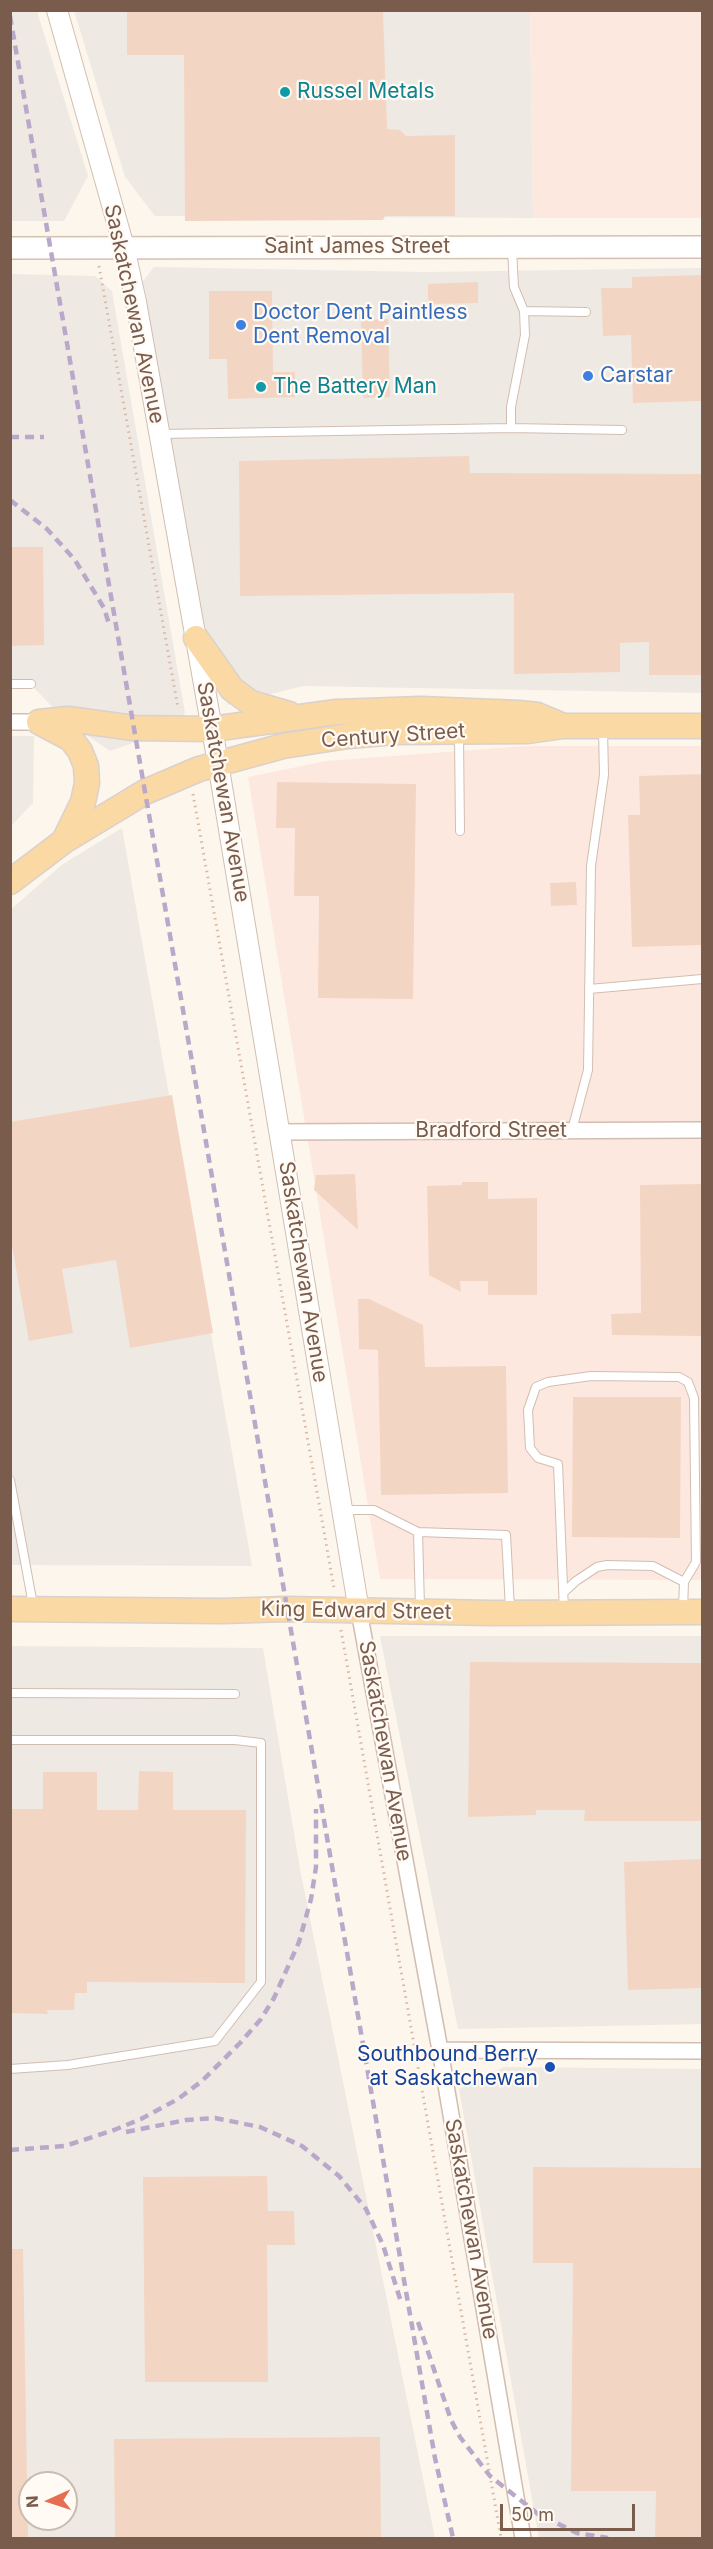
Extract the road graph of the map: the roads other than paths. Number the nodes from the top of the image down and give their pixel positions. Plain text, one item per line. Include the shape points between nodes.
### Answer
1 (57, 10) edge
2 (124, 247) junction
3 (702, 247) edge
4 (10, 248) edge
5 (512, 248) junction
6 (524, 311) junction
7 (586, 312) dead end
8 (511, 428) junction
9 (622, 430) dead end
10 (159, 434) junction
11 (196, 638) junction
12 (10, 684) edge
13 (32, 684) dead end
14 (303, 717) junction
15 (10, 722) edge
16 (39, 722) junction
17 (563, 726) junction
18 (602, 726) junction
19 (702, 726) edge
20 (212, 729) junction
21 (458, 731) junction
22 (218, 763) junction
23 (460, 831) dead end
24 (64, 841) junction
25 (10, 882) edge
26 (702, 979) edge
27 (589, 989) junction
28 (702, 1130) edge
29 (573, 1131) junction
30 (279, 1132) junction
31 (10, 1480) edge
32 (342, 1510) junction
33 (418, 1532) junction
34 (684, 1582) junction
35 (564, 1602) junction
36 (22, 1609) edge
37 (349, 1610) junction
38 (421, 1612) junction
39 (693, 1612) edge
40 (510, 1613) junction
41 (10, 1693) edge
42 (235, 1694) dead end
43 (10, 1740) edge
44 (440, 2050) junction
45 (702, 2051) edge
46 (10, 2069) edge
47 (523, 2538) edge

1 - 2 street, Saskatchewan Avenue
2 - 4 main road, Saint James Street
2 - 5 main road, Saint James Street
2 - 10 street, Saskatchewan Avenue
3 - 5 main road, Saint James Street
5 - 6 lane via 514,287
6 - 7 lane
6 - 8 lane via 525,335 511,407
8 - 9 lane
8 - 10 lane
10 - 11 street, Saskatchewan Avenue
11 - 14 main road via 217,671 243,698 261,707
11 - 20 street, Saskatchewan Avenue
12 - 13 lane
14 - 17 main road via 374,710 488,711 537,715
14 - 20 main road
15 - 16 street
16 - 20 main road via 68,719 134,728
16 - 24 main road via 71,739 86,766 83,802
17 - 18 main road, Century Street
17 - 21 main road, Century Street via 528,731
18 - 19 main road, Century Street
18 - 27 lane via 604,775 591,866
20 - 22 street, Saskatchewan Avenue
21 - 22 main road, Century Street via 348,736 283,746
21 - 23 lane
22 - 24 main road, Century Street via 145,792
22 - 30 street, Saskatchewan Avenue
24 - 25 main road, Century Street
26 - 27 lane
27 - 29 lane via 588,1070
28 - 29 street, Bradford Street
29 - 30 street, Bradford Street
30 - 32 street, Saskatchewan Avenue
31 - 36 lane
32 - 33 lane via 374,1510
32 - 37 street, Saskatchewan Avenue
33 - 38 lane
33 - 40 lane via 506,1535
34 - 35 lane via 653,1566 607,1565 576,1581
34 - 35 lane via 696,1562 694,1398 688,1382 679,1377 591,1376 548,1382 536,1387 528,1410 530,1449 538,1458 558,1464
34 - 39 lane
35 - 39 main road, King Edward Street
35 - 40 main road, King Edward Street
36 - 37 main road, King Edward Street
37 - 38 main road, King Edward Street
37 - 44 street, Saskatchewan Avenue
38 - 40 main road, King Edward Street
41 - 42 lane
43 - 46 lane via 261,1743 261,1982 215,2041 68,2065
44 - 45 street
44 - 47 street, Saskatchewan Avenue

